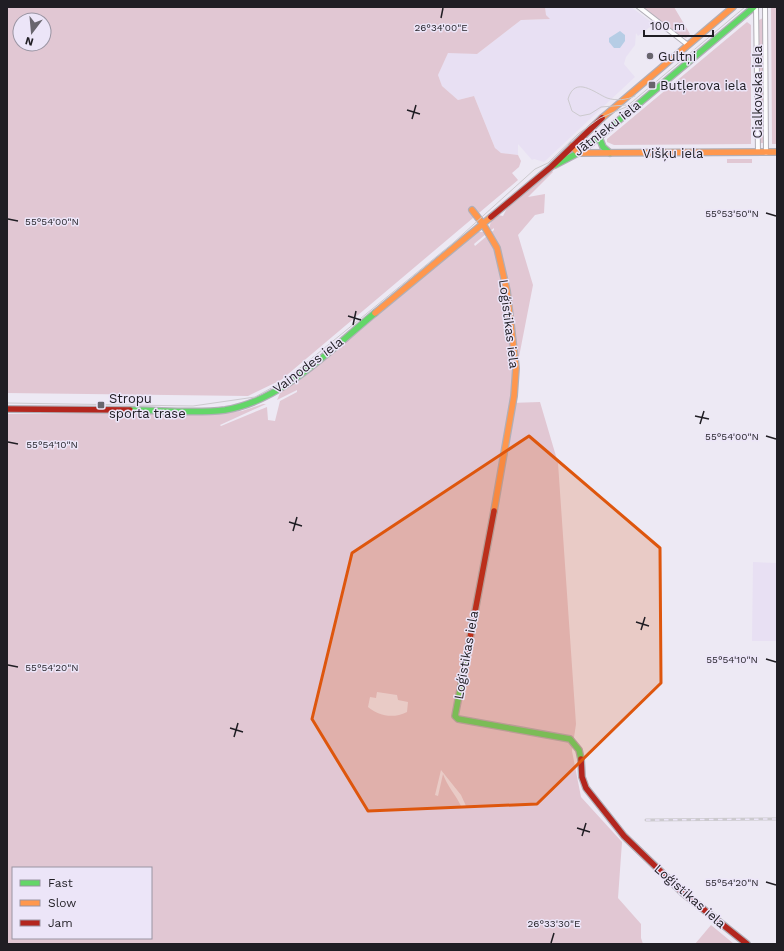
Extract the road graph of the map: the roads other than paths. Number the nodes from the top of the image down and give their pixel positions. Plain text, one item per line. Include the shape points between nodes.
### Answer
1 (639, 7) edge
2 (733, 7) edge
3 (755, 7) edge
4 (765, 7) edge
5 (688, 45) junction
6 (599, 137) junction
7 (572, 146) junction
8 (758, 152) junction
9 (777, 152) edge
10 (578, 153) junction
11 (610, 153) junction
12 (766, 153) junction
13 (551, 166) junction
14 (472, 210) dead end
15 (483, 224) junction
16 (7, 410) edge
17 (747, 944) edge

1 - 5 street
2 - 5 street, Jātnieku iela
3 - 6 street, Jātnieku iela
3 - 8 street, Cialkovska iela
4 - 12 street, Cialkovska iela
5 - 7 street, Jātnieku iela via 614,106
6 - 10 street, Jātnieku iela
6 - 11 street via 603,147
7 - 10 street
7 - 13 street, Jātnieku iela
8 - 11 street, Višķu iela
8 - 12 street, Višķu iela
9 - 12 street, Višķu iela
10 - 11 street, Višķu iela
10 - 13 street, Jātnieku iela
13 - 15 street, Vaiņodes iela
14 - 15 street, Loģistikas iela
15 - 16 street, Vaiņodes iela via 296,378 251,403 229,409 197,411
15 - 17 street, Loģistikas iela via 497,248 507,291 516,368 514,396 501,471 455,716 458,719 570,739 580,749 582,782 628,840 682,892

